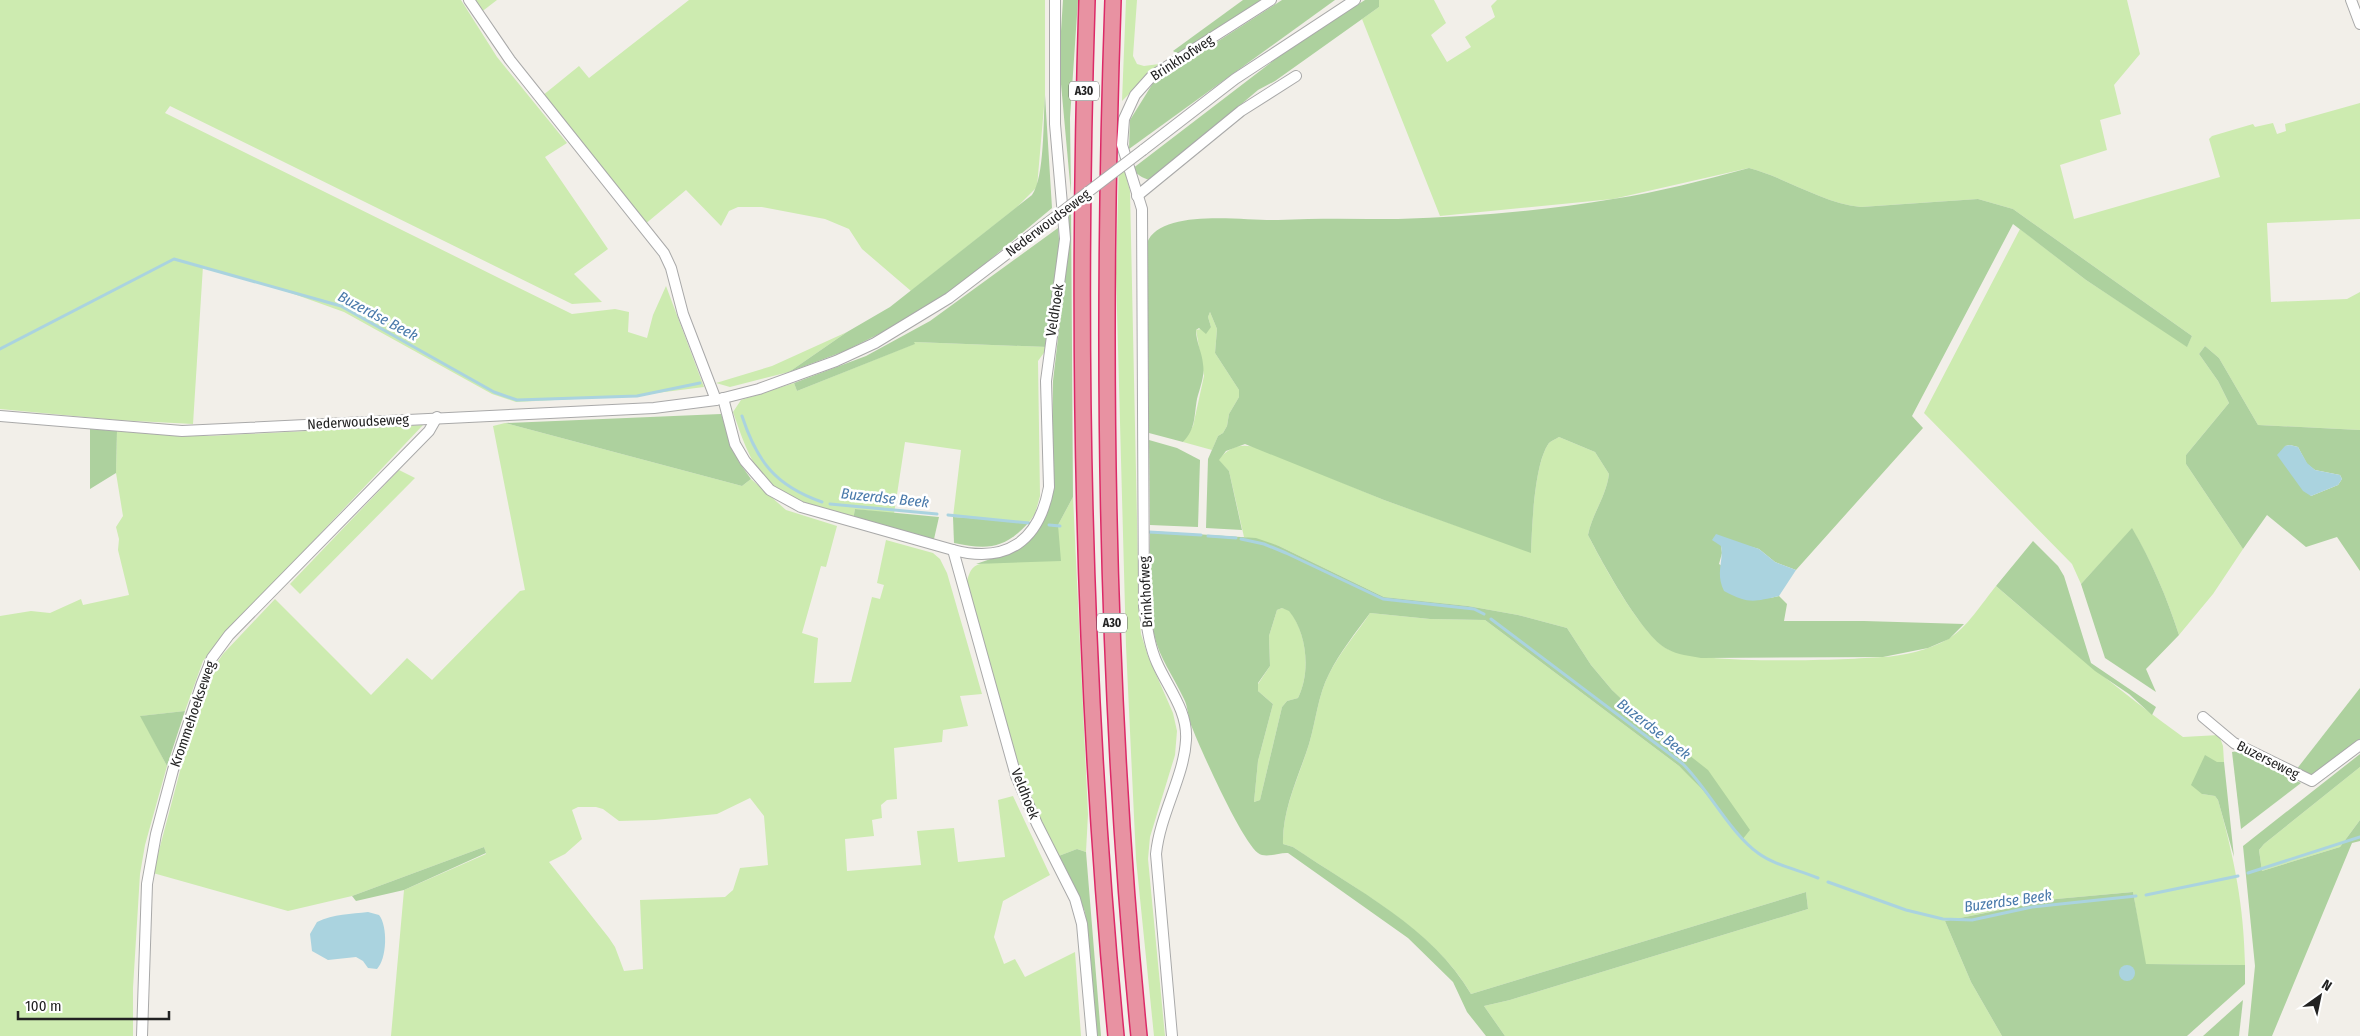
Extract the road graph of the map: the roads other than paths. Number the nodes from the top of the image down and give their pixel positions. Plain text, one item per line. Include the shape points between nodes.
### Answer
1 (469, 0) edge
2 (1055, 0) edge
3 (1087, 0) edge
4 (1113, 0) edge
5 (1271, 0) edge
6 (1355, 0) edge
7 (2351, 0) edge
8 (2360, 24) edge
9 (1296, 76) dead end
10 (1137, 196) junction
11 (719, 399) junction
12 (0, 416) edge
13 (437, 418) junction
14 (953, 550) junction
15 (2203, 717) dead end
16 (2360, 745) edge
17 (142, 1036) edge
18 (1092, 1036) edge
19 (1116, 1036) edge
20 (1139, 1036) edge
21 (1172, 1036) edge

1 - 11 street via 510,60 664,253 683,314
2 - 14 street, Veldhoek via 1055,124 1065,239 1046,381 1049,487 1040,517 1030,532 1015,545 981,555
3 - 19 highway, A30 via 1081,182 1086,614
4 - 20 highway, A30 via 1106,398 1122,835
5 - 10 street, Brinkhofweg via 1152,76 1135,95 1124,119 1122,145
6 - 11 street, Nederwoudseweg, bridge via 1235,79 949,298 875,343 793,377
7 - 8 street
9 - 10 street via 1241,111
10 - 21 street, Brinkhofweg via 1142,208 1144,607 1148,638 1182,714 1186,739 1183,758 1158,832 1156,854
11 - 13 street, Nederwoudseweg via 654,408
11 - 14 street, Veldhoek via 735,444 770,490 800,507
12 - 13 street, Nederwoudseweg via 182,431
13 - 17 street, Krommehoekseweg via 429,431 229,635 212,658 173,770 156,834 148,884
14 - 18 street, Veldhoek via 1016,776 1076,899 1082,924
15 - 16 street, Buzerseweg via 2234,743 2312,781

